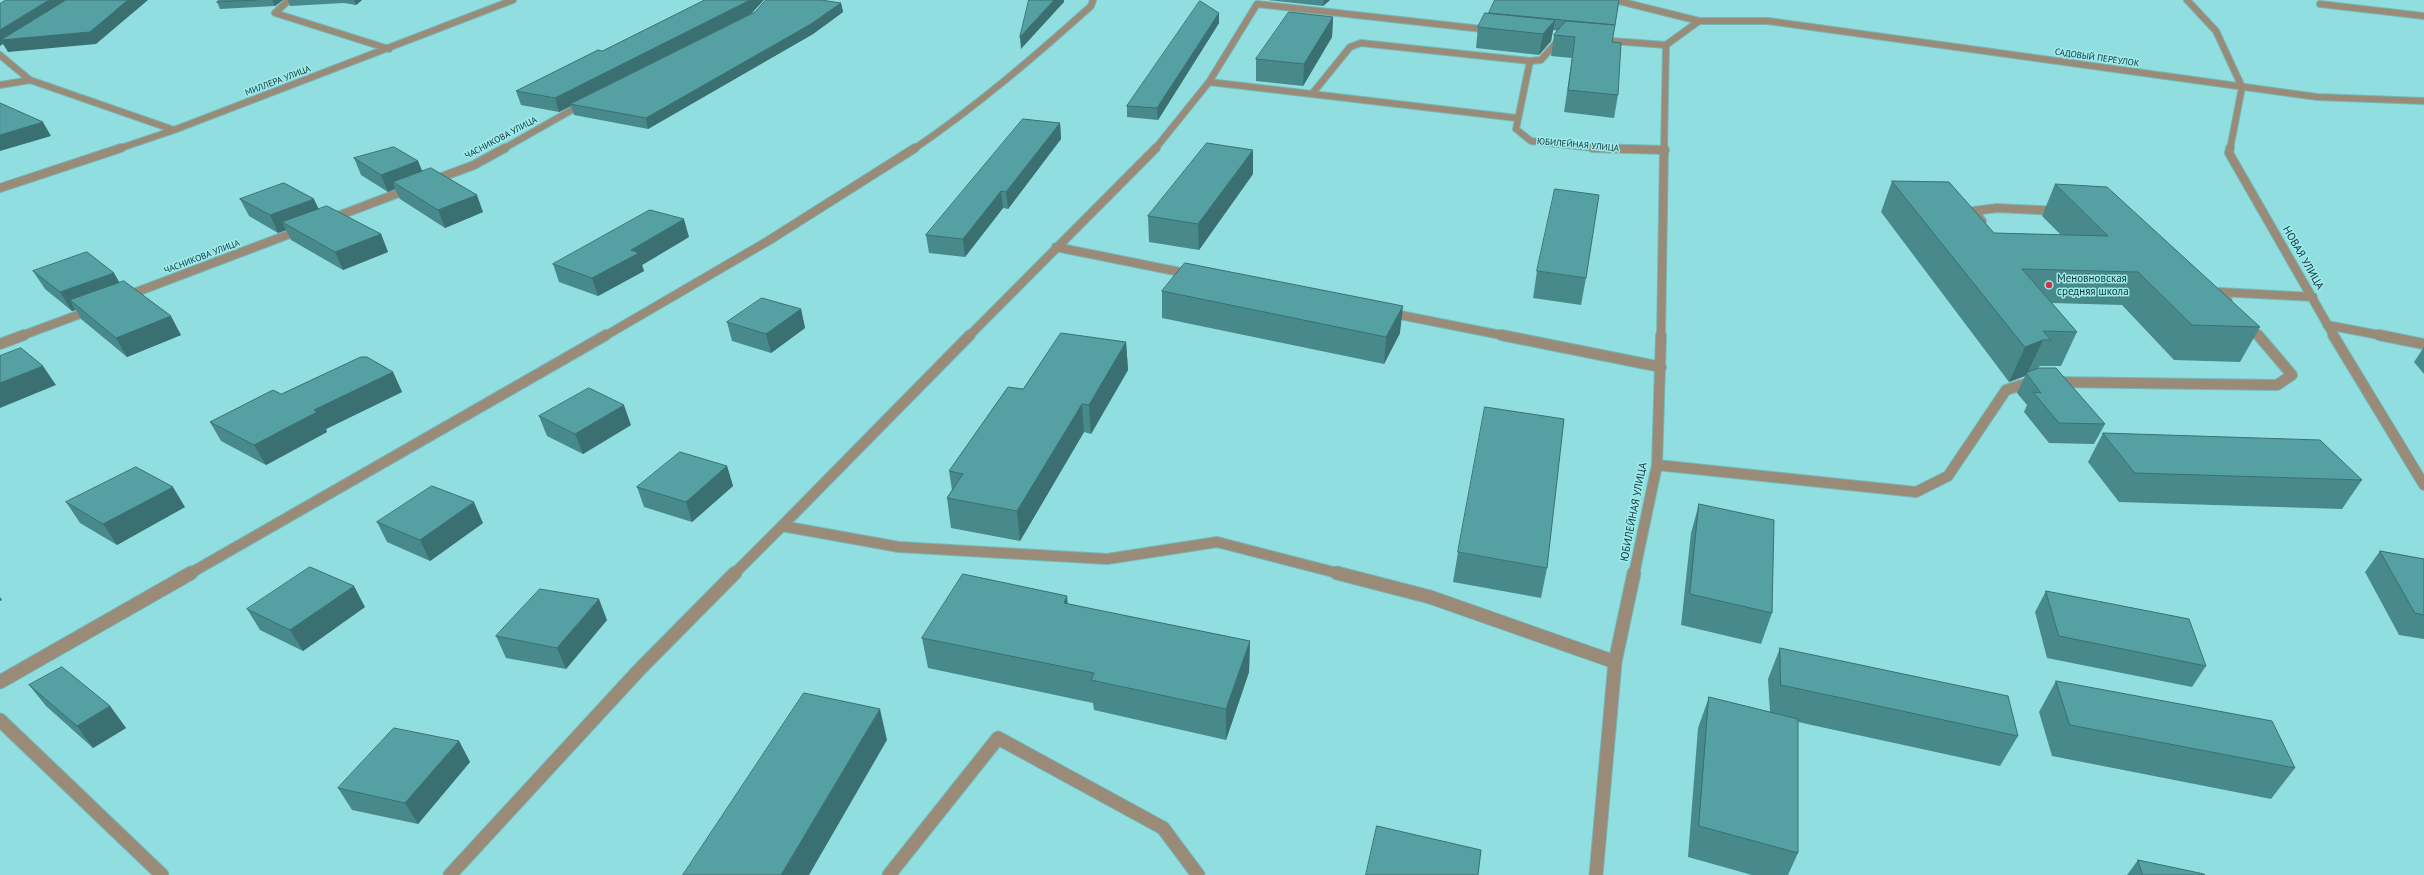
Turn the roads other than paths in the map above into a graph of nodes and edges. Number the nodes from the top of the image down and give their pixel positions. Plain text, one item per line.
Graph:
1 (289, 0) edge
2 (513, 0) edge
3 (1615, 0) edge
4 (2187, 0) edge
5 (1094, 2) edge
6 (1260, 2) edge
7 (2320, 4) dead end
8 (2424, 16) edge
9 (1699, 21) junction
10 (1498, 30) edge
11 (1553, 36) edge
12 (1561, 37) junction
13 (1568, 38) edge
14 (1591, 40) edge
15 (1666, 45) junction
16 (6, 48) edge
17 (388, 49) junction
18 (0, 52) edge
19 (0, 55) edge
20 (1530, 61) junction
21 (30, 80) junction
22 (1209, 82) junction
23 (0, 85) edge
24 (2242, 87) junction
25 (1312, 94) junction
26 (592, 99) edge
27 (2424, 102) edge
28 (1517, 118) junction
29 (174, 130) junction
30 (1665, 150) junction
31 (0, 188) edge
32 (2067, 211) edge
33 (1989, 228) edge
34 (1056, 247) junction
35 (1203, 276) edge
36 (2313, 297) junction
37 (118, 299) edge
38 (96, 308) edge
39 (1382, 312) edge
40 (2327, 325) junction
41 (0, 344) edge
42 (2424, 344) edge
43 (1661, 367) junction
44 (1657, 465) junction
45 (2423, 483) edge
46 (782, 526) junction
47 (1615, 662) junction
48 (0, 682) edge
49 (0, 720) edge
50 (162, 875) edge
51 (450, 875) edge
52 (888, 875) edge
53 (1198, 875) edge
54 (1596, 875) edge

1 - 17 street
2 - 17 street, МИЛЛЕРА УЛИЦА
3 - 9 street
4 - 24 street
5 - 48 street
6 - 10 street
6 - 22 street
7 - 8 street
9 - 15 street
9 - 24 street, САДОВЫЙ ПЕРЕУЛОК
11 - 12 street
12 - 13 street
12 - 20 street
14 - 15 street
15 - 30 street, ЮБИЛЕЙНАЯ УЛИЦА
16 - 18 street
17 - 29 street, МИЛЛЕРА УЛИЦА
19 - 21 street
20 - 25 street
20 - 28 street
21 - 23 street
21 - 29 street
22 - 25 street
22 - 34 street
24 - 27 street, САДОВЫЙ ПЕРЕУЛОК
24 - 36 street, НОВАЯ УЛИЦА
25 - 28 street
26 - 37 street, ЧАСНИКОВА УЛИЦА
28 - 30 street, ЮБИЛЕЙНАЯ УЛИЦА
29 - 31 street, МИЛЛЕРА УЛИЦА
30 - 43 street, ЮБИЛЕЙНАЯ УЛИЦА
32 - 33 street
34 - 35 street
34 - 46 street
36 - 40 street, НОВАЯ УЛИЦА
36 - 44 street
38 - 41 street
39 - 43 street
40 - 42 street
40 - 45 street, НОВАЯ УЛИЦА
43 - 44 street, ЮБИЛЕЙНАЯ УЛИЦА
44 - 47 street, ЮБИЛЕЙНАЯ УЛИЦА
46 - 47 street
46 - 51 street
47 - 54 street, ЮБИЛЕЙНАЯ УЛИЦА
49 - 50 street
52 - 53 street

